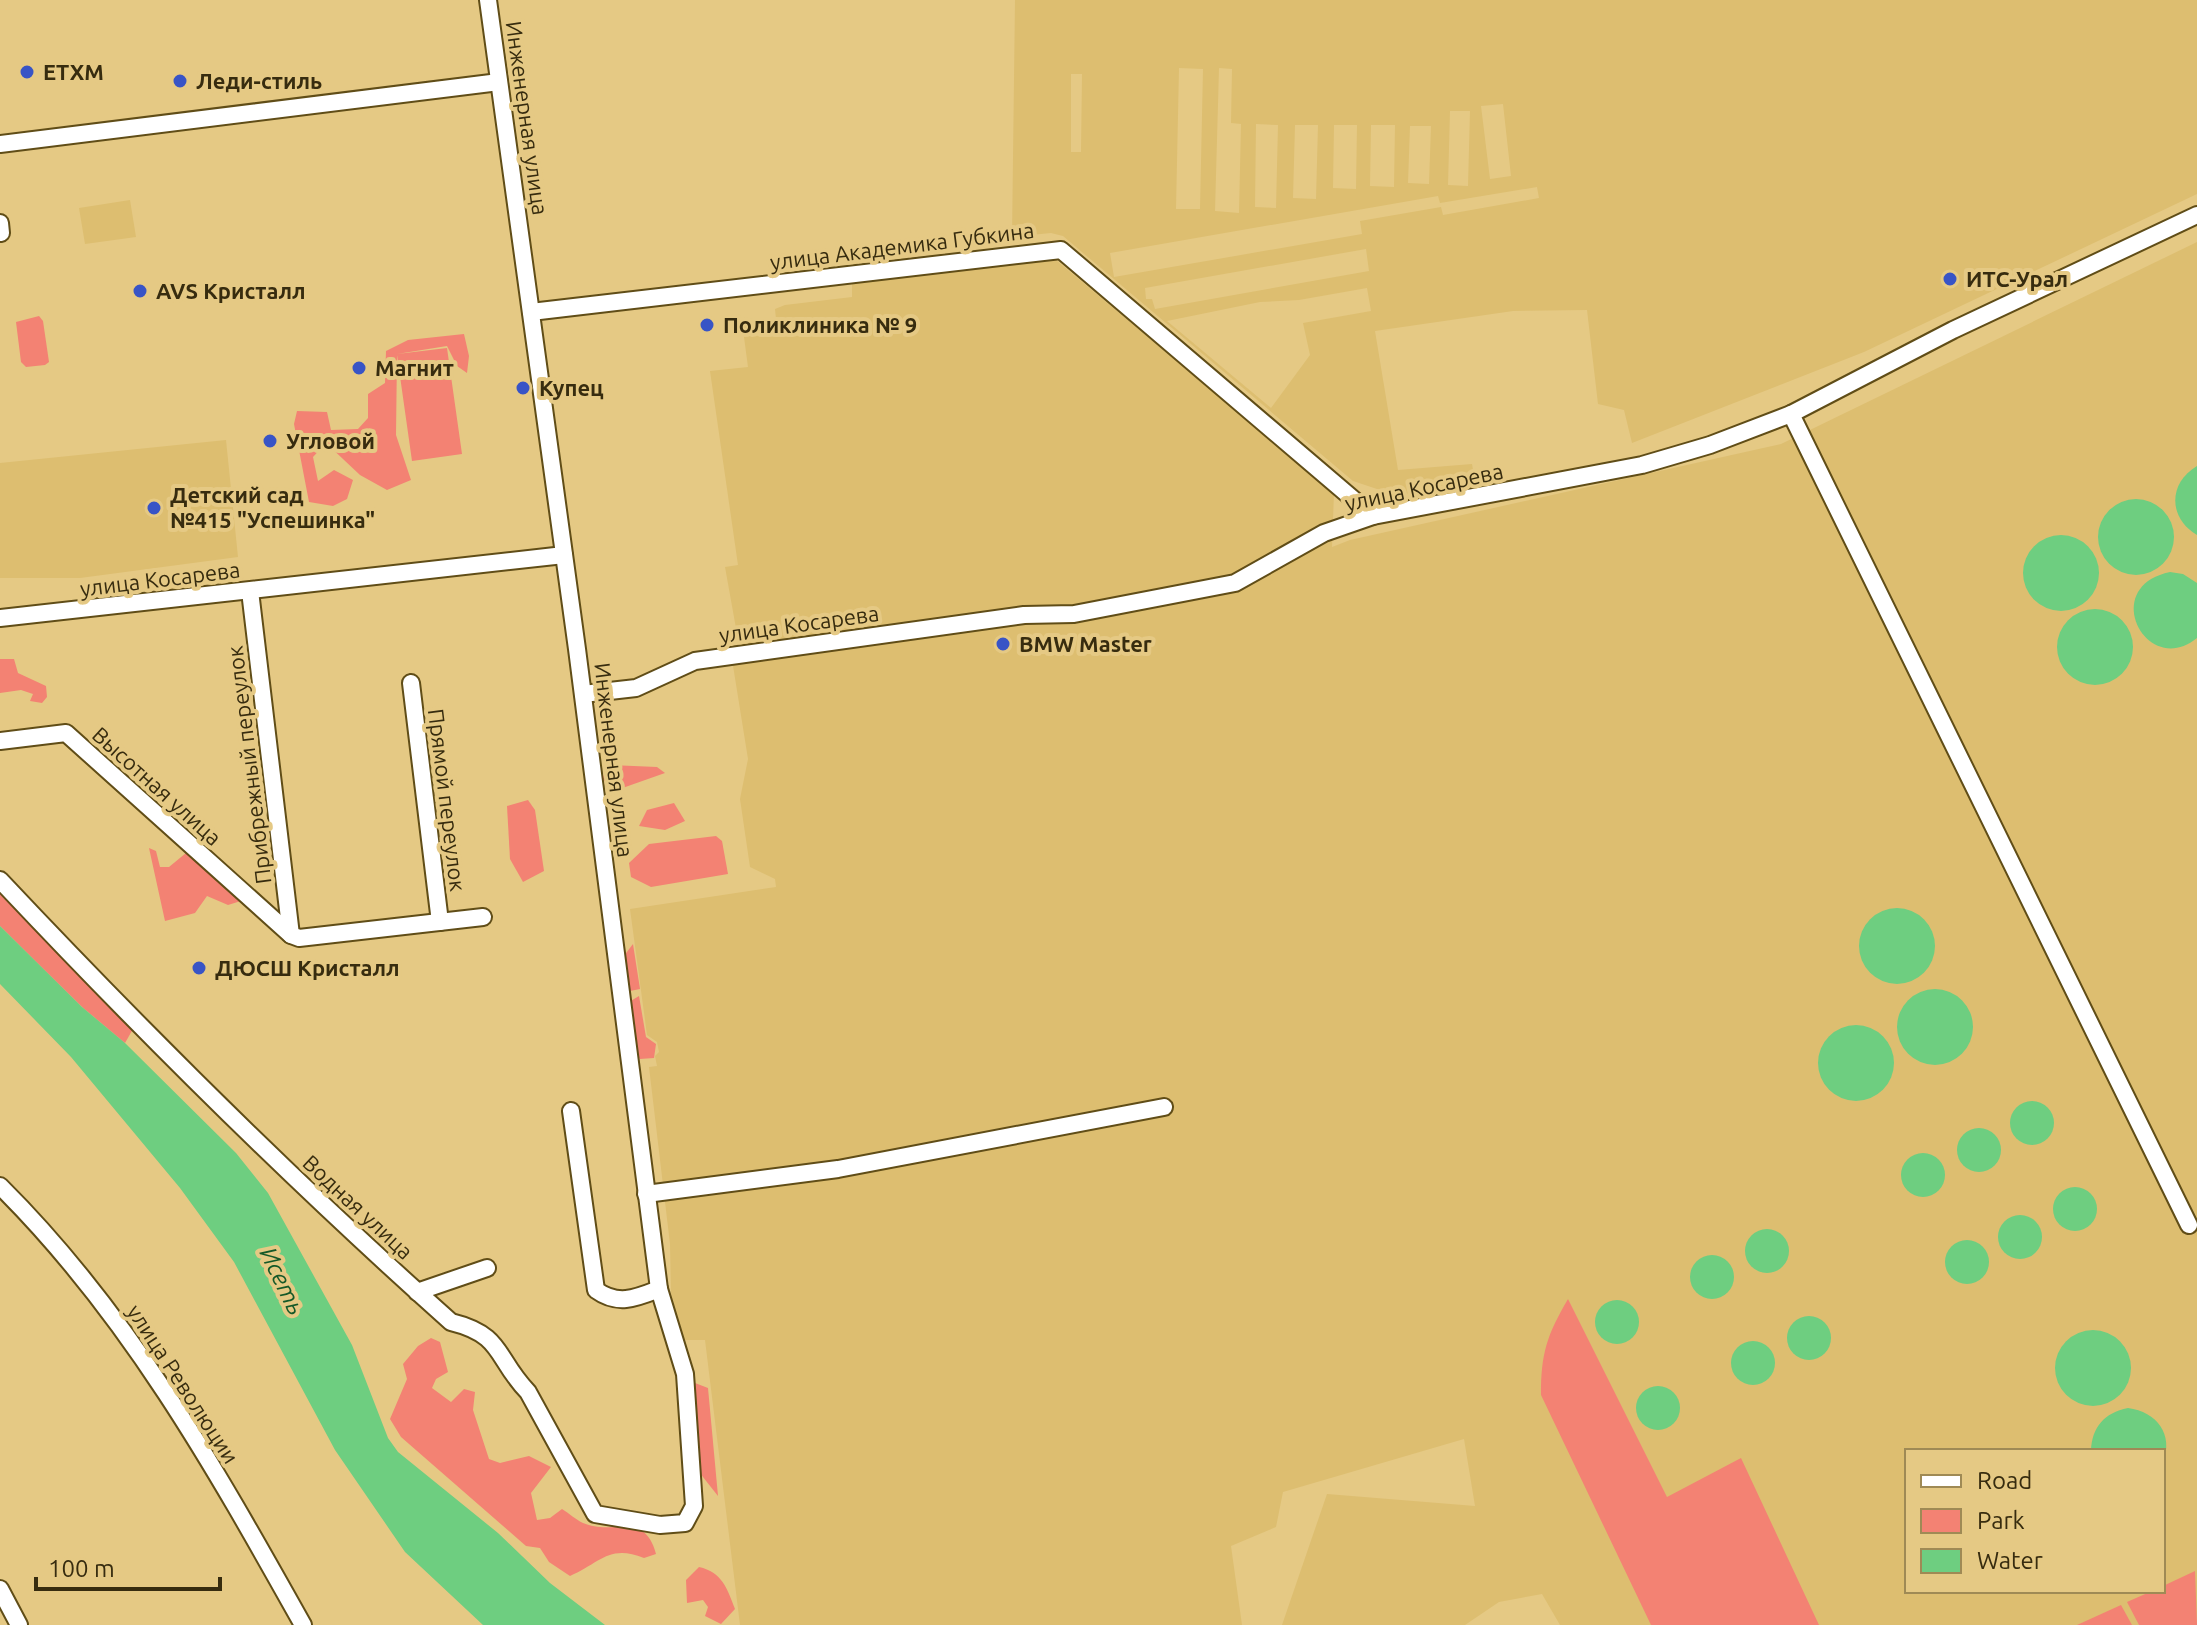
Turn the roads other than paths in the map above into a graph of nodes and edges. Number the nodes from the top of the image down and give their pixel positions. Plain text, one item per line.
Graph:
1 (488, 0) edge
2 (499, 82) junction
3 (0, 144) edge
4 (2197, 215) edge
5 (0, 223) edge
6 (1, 233) edge
7 (531, 312) junction
8 (1791, 414) junction
9 (1373, 516) junction
10 (564, 555) junction
11 (250, 591) junction
12 (0, 618) edge
13 (411, 683) dead end
14 (583, 694) junction
15 (0, 741) edge
16 (0, 880) edge
17 (483, 917) dead end
18 (440, 922) junction
19 (291, 935) junction
20 (1164, 1107) dead end
21 (571, 1111) dead end
22 (0, 1186) edge
23 (646, 1194) junction
24 (2189, 1225) dead end
25 (487, 1268) dead end
26 (659, 1289) junction
27 (417, 1292) junction
28 (685, 1523) joint
29 (0, 1589) edge
30 (19, 1625) edge
31 (303, 1625) edge

1 - 2 street, Инженерная улица
2 - 3 street
2 - 7 street, Инженерная улица
4 - 8 street, улица Косарева
5 - 6 street
7 - 9 street, улица Академика Губкина
7 - 10 street, Инженерная улица
8 - 9 street, улица Косарева
8 - 24 street
9 - 14 street, улица Косарева
10 - 11 street, улица Косарева
10 - 14 street, Инженерная улица
11 - 12 street, улица Косарева
11 - 19 street, Прибрежный переулок
13 - 18 street, Прямой переулок
14 - 23 street, Инженерная улица
15 - 19 street, Высотная улица
16 - 27 street, Водная улица
17 - 18 street
18 - 19 street
20 - 23 street
21 - 26 street
22 - 31 street, улица Революции
23 - 26 street, Инженерная улица
25 - 27 street
26 - 28 street, Инженерная улица
27 - 28 street, Водная улица
29 - 30 street

